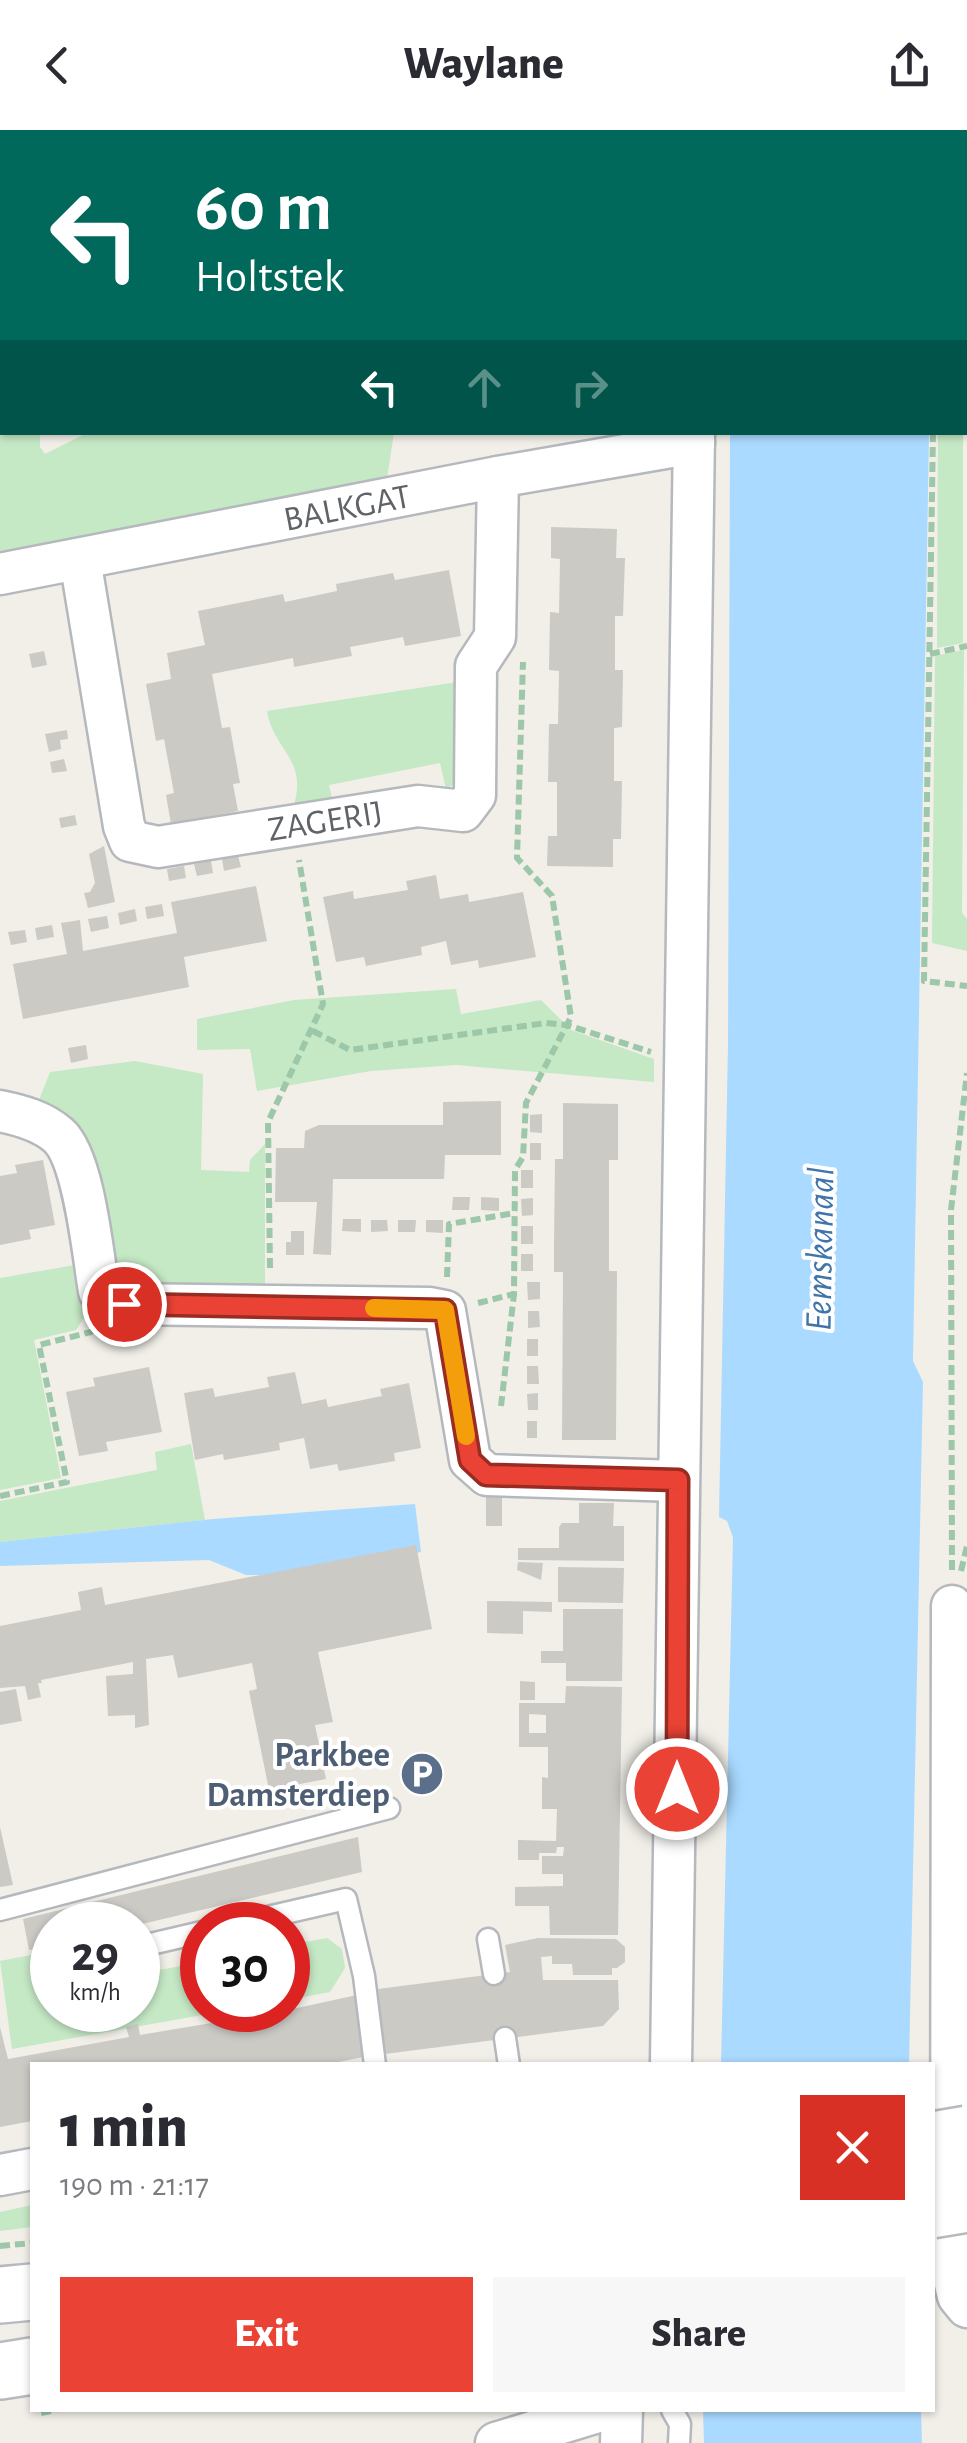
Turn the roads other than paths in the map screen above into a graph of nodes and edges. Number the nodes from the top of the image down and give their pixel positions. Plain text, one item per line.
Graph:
1 (694, 438) edge
2 (498, 477) junction
3 (80, 560) junction
4 (0, 574) edge
5 (0, 1110) edge
6 (678, 1480) junction
7 (952, 1606) road end
8 (389, 1808) dead end
9 (310, 1907) edge
10 (0, 1910) edge
11 (488, 1939) dead end
12 (494, 1974) dead end
13 (960, 1979) edge
14 (505, 2038) dead end
15 (375, 2062) edge
16 (509, 2062) edge
17 (661, 2062) edge
18 (967, 2134) edge
19 (935, 2139) edge
20 (30, 2169) edge
21 (967, 2169) edge
22 (935, 2174) edge
23 (0, 2175) edge
24 (967, 2204) edge
25 (935, 2209) edge
26 (30, 2292) edge
27 (0, 2295) edge
28 (967, 2307) edge
29 (30, 2366) edge
30 (0, 2371) edge
31 (597, 2412) edge
32 (622, 2412) edge
33 (673, 2412) edge
34 (496, 2443) edge
35 (620, 2443) edge
36 (679, 2443) edge

1 - 2 street, BALKGAT
1 - 6 street
2 - 3 street, BALKGAT
2 - 3 street, ZAGERIJ
3 - 4 street, BALKGAT
5 - 6 street
6 - 17 street
7 - 13 street
8 - 10 lane
9 - 15 lane
11 - 12 lane
13 - 28 street
14 - 16 lane
18 - 19 main road, bridge
20 - 23 street
21 - 22 lane, bridge
24 - 25 main road, bridge
26 - 27 main road
29 - 30 main road
31 - 34 street
32 - 35 street
33 - 36 lane

